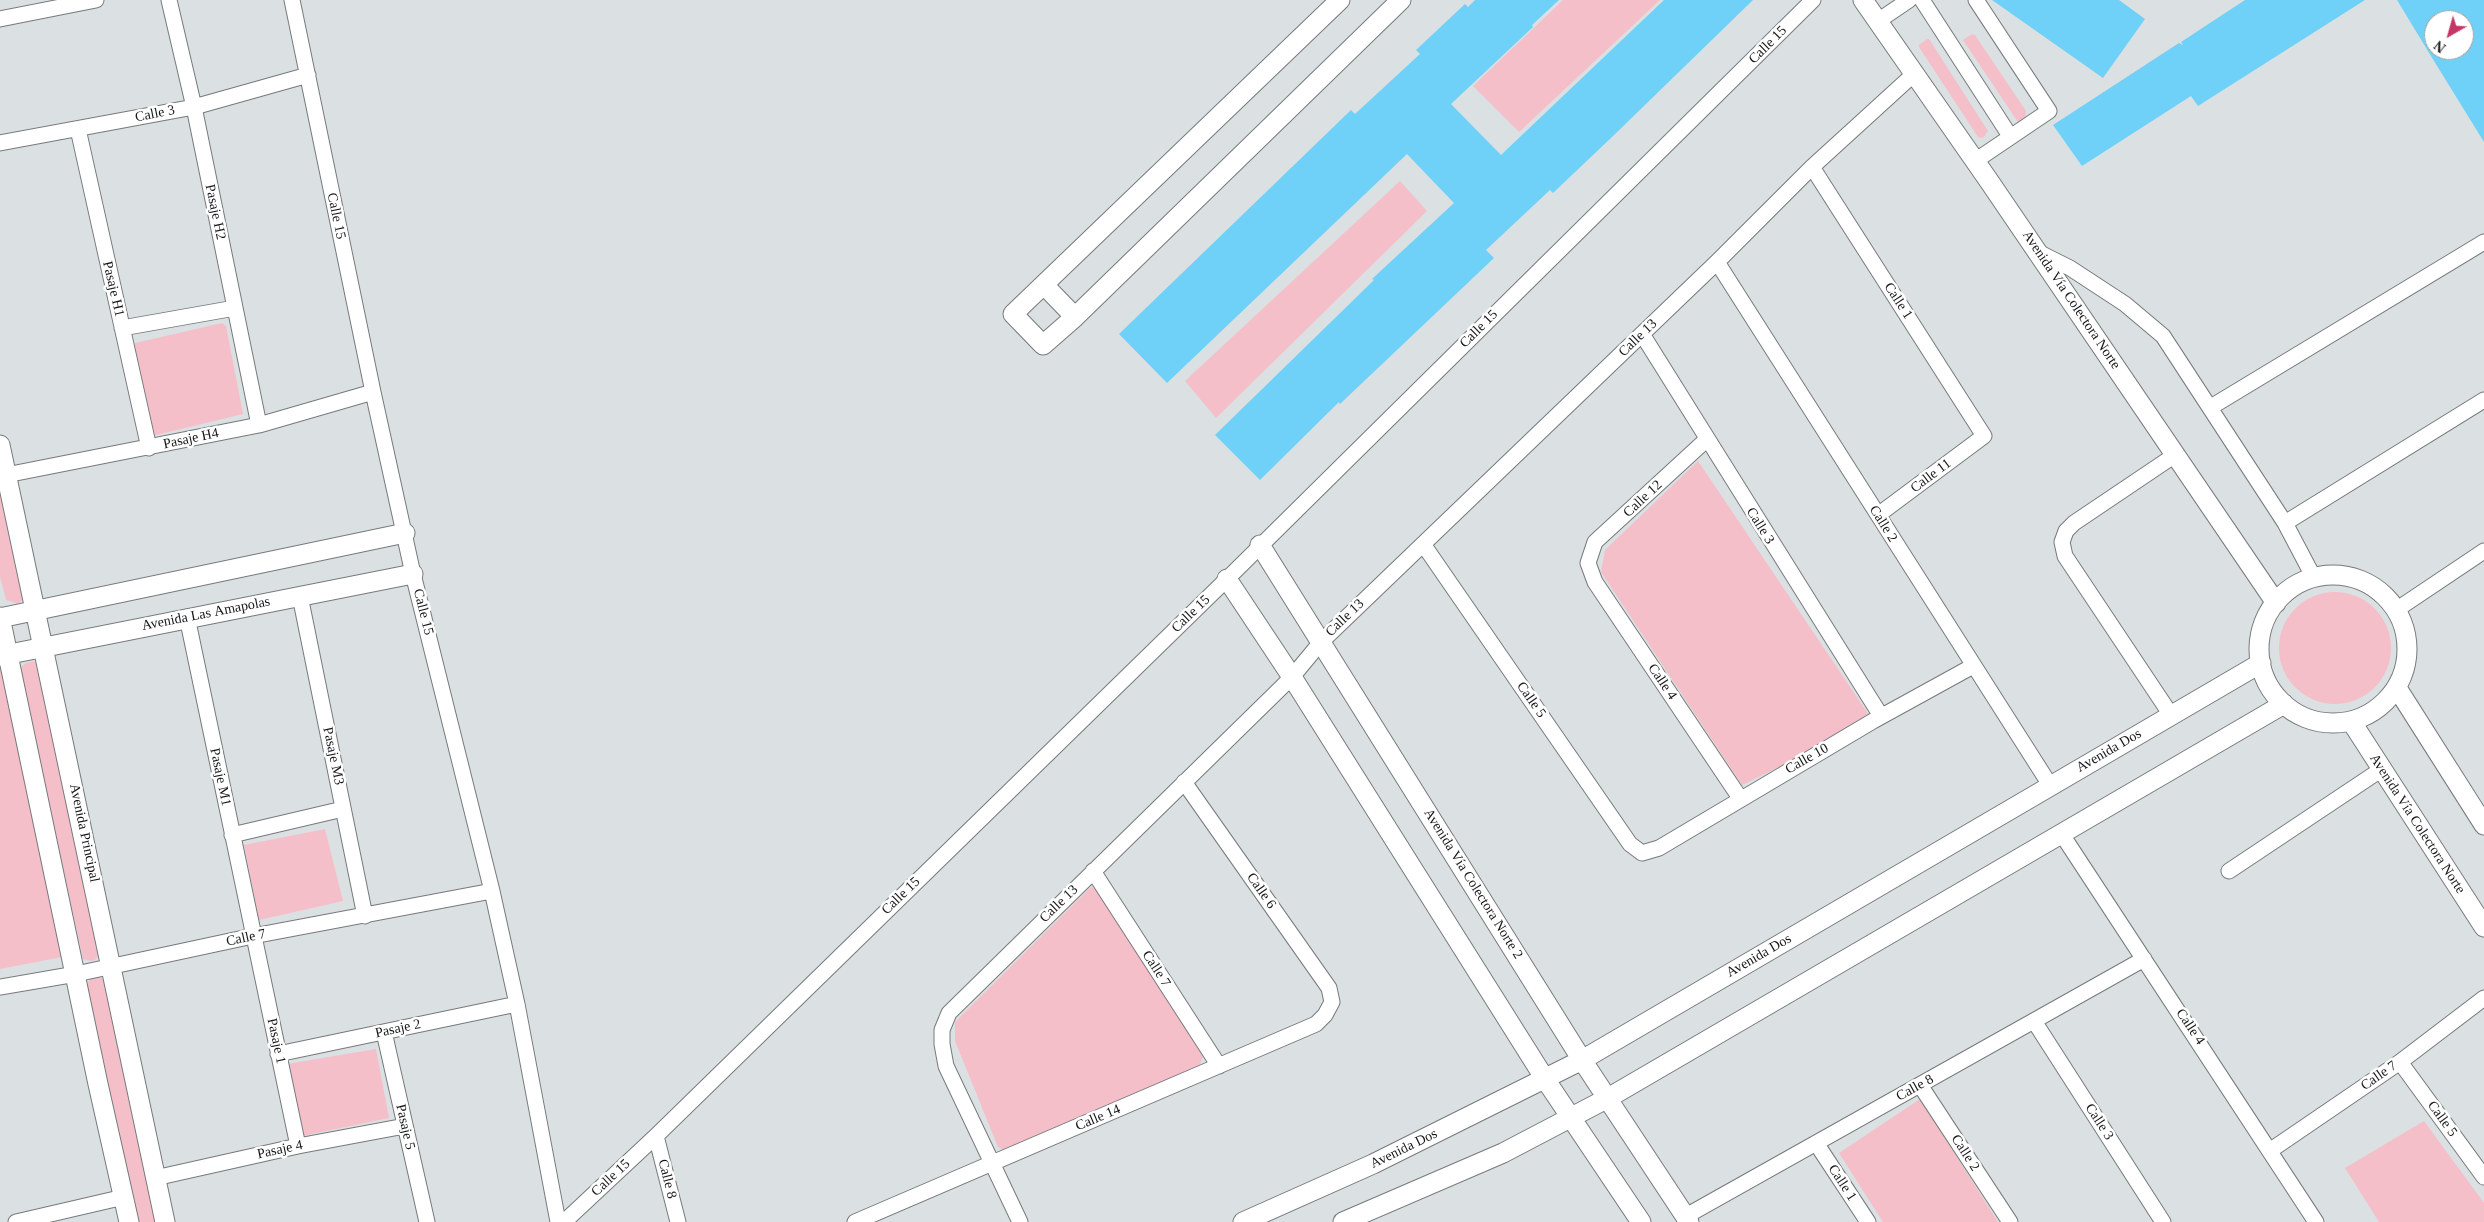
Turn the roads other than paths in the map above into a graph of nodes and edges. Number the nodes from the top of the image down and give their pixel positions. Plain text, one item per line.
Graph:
1 (96, 0) edge
2 (169, 0) edge
3 (292, 0) edge
4 (1340, 0) edge
5 (1401, 0) edge
6 (1813, 0) edge
7 (1863, 0) edge
8 (1909, 0) edge
9 (1922, 0) edge
10 (1976, 0) edge
11 (56, 4) edge
12 (0, 19) edge
13 (1878, 21) junction
14 (1914, 74) junction
15 (308, 75) junction
16 (194, 107) junction
17 (78, 129) junction
18 (2010, 136) junction
19 (0, 142) edge
20 (1975, 161) junction
21 (1812, 167) junction
22 (2484, 242) edge
23 (2038, 252) junction
24 (1717, 262) junction
25 (1044, 285) junction
26 (235, 308) junction
27 (1075, 317) junction
28 (122, 328) junction
29 (1642, 334) junction
30 (372, 392) junction
31 (2484, 400) edge
32 (2211, 407) junction
33 (259, 425) junction
34 (1984, 436) joint
35 (1706, 440) junction
36 (0, 445) edge
37 (149, 448) junction
38 (2175, 455) junction
39 (6, 475) junction
40 (1878, 515) junction
41 (2286, 523) junction
42 (405, 533) junction
43 (1260, 544) junction
44 (1423, 544) junction
45 (2484, 550) edge
46 (1588, 564) joint
47 (413, 574) junction
48 (2314, 578) junction
49 (1227, 579) junction
50 (300, 596) junction
51 (2276, 603) junction
52 (2396, 610) junction
53 (37, 611) junction
54 (188, 617) junction
55 (0, 618) edge
56 (1321, 642) junction
57 (44, 646) junction
58 (4, 655) edge
59 (2261, 662) junction
60 (1973, 666) junction
61 (1292, 677) junction
62 (2397, 688) junction
63 (2284, 704) junction
64 (2171, 715) junction
65 (1881, 716) junction
66 (2351, 721) junction
67 (2382, 769) junction
68 (1184, 782) junction
69 (2050, 785) junction
70 (1740, 798) junction
71 (344, 809) junction
72 (2484, 825) edge
73 (2061, 833) junction
74 (232, 835) junction
75 (1642, 853) joint
76 (1093, 871) junction
77 (2229, 871) dead end
78 (492, 891) junction
79 (365, 916) junction
80 (2484, 927) edge
81 (253, 936) junction
82 (2144, 959) junction
83 (112, 967) junction
84 (76, 974) junction
85 (0, 987) edge
86 (2484, 998) edge
87 (1332, 1002) joint
88 (517, 1004) junction
89 (2034, 1021) junction
90 (384, 1032) junction
91 (278, 1054) junction
92 (1582, 1060) junction
93 (2400, 1062) junction
94 (1219, 1066) junction
95 (1545, 1079) junction
96 (1920, 1085) junction
97 (1608, 1098) junction
98 (1571, 1117) junction
99 (405, 1126) junction
100 (656, 1136) junction
101 (1816, 1143) junction
102 (298, 1146) junction
103 (2271, 1150) junction
104 (993, 1163) junction
105 (2484, 1177) edge
106 (155, 1178) junction
107 (124, 1197) junction
108 (1688, 1219) edge
109 (16, 1222) edge
110 (130, 1222) edge
111 (165, 1222) edge
112 (427, 1222) edge
113 (558, 1222) edge
114 (564, 1222) edge
115 (678, 1222) edge
116 (855, 1222) edge
117 (1020, 1222) edge
118 (1243, 1222) edge
119 (1343, 1222) edge
120 (1641, 1222) edge
121 (1868, 1222) edge
122 (2010, 1222) edge
123 (2163, 1222) edge
124 (2316, 1222) edge

1 - 11 street
2 - 16 street, Pasaje H2
3 - 15 street, Calle 15
4 - 25 street
5 - 27 street
6 - 43 street, Calle 15
7 - 13 street, Avenida Vía Colectora Norte
8 - 13 street
9 - 18 street
10 - 18 street
11 - 12 street
13 - 14 street, Avenida Vía Colectora Norte
14 - 20 street, Avenida Vía Colectora Norte
14 - 21 street, Calle 13
15 - 16 street, Calle 3
15 - 30 street, Calle 15
16 - 17 street, Calle 3
16 - 26 street, Pasaje H2
17 - 19 street, Calle 3
17 - 28 street, Pasaje H1
18 - 20 street
20 - 23 street, Avenida Vía Colectora Norte
21 - 24 street, Calle 13
21 - 34 street, Calle 1
22 - 32 street
23 - 32 street
23 - 38 street, Avenida Vía Colectora Norte
24 - 29 street, Calle 13
24 - 40 street, Calle 2
25 - 27 street
25 - 27 street
26 - 28 street
26 - 33 street, Pasaje H2
28 - 37 street, Pasaje H1
29 - 35 street, Calle 3
29 - 44 street, Calle 13
30 - 33 street, Pasaje H4
30 - 42 street, Calle 15
31 - 41 street
32 - 41 street
33 - 37 street, Pasaje H4
34 - 40 street, Calle 11
35 - 46 street, Calle 12
35 - 65 street, Calle 3
36 - 39 street, Avenida Principal
37 - 39 street, Pasaje H4
38 - 51 street, Avenida Vía Colectora Norte
38 - 64 street
39 - 53 street, Avenida Principal
40 - 60 street, Calle 2
41 - 48 street
42 - 47 street, Calle 15
42 - 53 street
43 - 49 street, Calle 15
43 - 56 street, Avenida Vía Colectora Norte 2
44 - 56 street, Calle 13
44 - 75 street, Calle 5
45 - 52 street
46 - 70 street, Calle 4
47 - 50 street, Avenida Las Amapolas
47 - 78 street, Calle 15
48 - 51 street
48 - 52 street
49 - 61 street
49 - 100 street, Calle 15
50 - 54 street, Avenida Las Amapolas
50 - 71 street, Pasaje M3
51 - 59 street
52 - 62 street
53 - 55 street
53 - 57 street, Avenida Principal
54 - 57 street, Avenida Las Amapolas
54 - 74 street, Pasaje M1
55 - 58 street
56 - 61 street, Calle 13
56 - 92 street, Avenida Vía Colectora Norte 2
57 - 58 street, Avenida Las Amapolas
57 - 83 street, Avenida Principal
58 - 84 street
59 - 63 street
59 - 64 street, Avenida Dos
60 - 65 street, Calle 10
60 - 69 street, Calle 2
61 - 68 street, Calle 13
61 - 95 street
62 - 66 street
62 - 72 street
63 - 66 street
63 - 73 street
64 - 69 street, Avenida Dos
65 - 70 street, Calle 10
66 - 67 street, Avenida Vía Colectora Norte
67 - 77 street
67 - 80 street, Avenida Vía Colectora Norte
68 - 76 street, Calle 13
68 - 87 street, Calle 6
69 - 92 street, Avenida Dos
70 - 75 street, Calle 10
71 - 74 street
71 - 79 street, Pasaje M3
73 - 82 street, Calle 4
73 - 97 street
74 - 81 street, Pasaje M1
76 - 94 street, Calle 7
76 - 104 street, Calle 13
78 - 79 street, Calle 7
78 - 88 street, Calle 15
79 - 81 street, Calle 7
81 - 83 street, Calle 7
81 - 91 street, Pasaje 1
82 - 89 street, Calle 8
82 - 103 street, Calle 4
83 - 84 street, Calle 7
83 - 106 street, Avenida Principal
84 - 85 street, Calle 7
84 - 107 street
86 - 93 street, Calle 7
87 - 94 street, Calle 14
88 - 90 street, Pasaje 2
88 - 113 street, Calle 15
89 - 96 street, Calle 8
89 - 123 street, Calle 3
90 - 91 street, Pasaje 2
90 - 99 street, Pasaje 5
91 - 102 street, Pasaje 1
92 - 95 street, Avenida Dos
92 - 97 street, Avenida Vía Colectora Norte 2
93 - 103 street, Calle 7
93 - 105 street, Calle 5
94 - 104 street, Calle 14
95 - 98 street
95 - 118 street, Avenida Dos
96 - 101 street, Calle 8
96 - 122 street, Calle 2
97 - 98 street
97 - 108 street, Avenida Vía Colectora Norte 2
98 - 119 street
98 - 120 street
99 - 102 street, Pasaje 4
99 - 112 street, Pasaje 5
100 - 114 street, Calle 15
100 - 115 street, Calle 8
101 - 108 street, Calle 8
101 - 121 street, Calle 1
102 - 106 street, Pasaje 4
103 - 124 street, Calle 4
104 - 116 street, Calle 14
104 - 117 street, Calle 13
106 - 111 street, Avenida Principal
107 - 109 street
107 - 110 street

